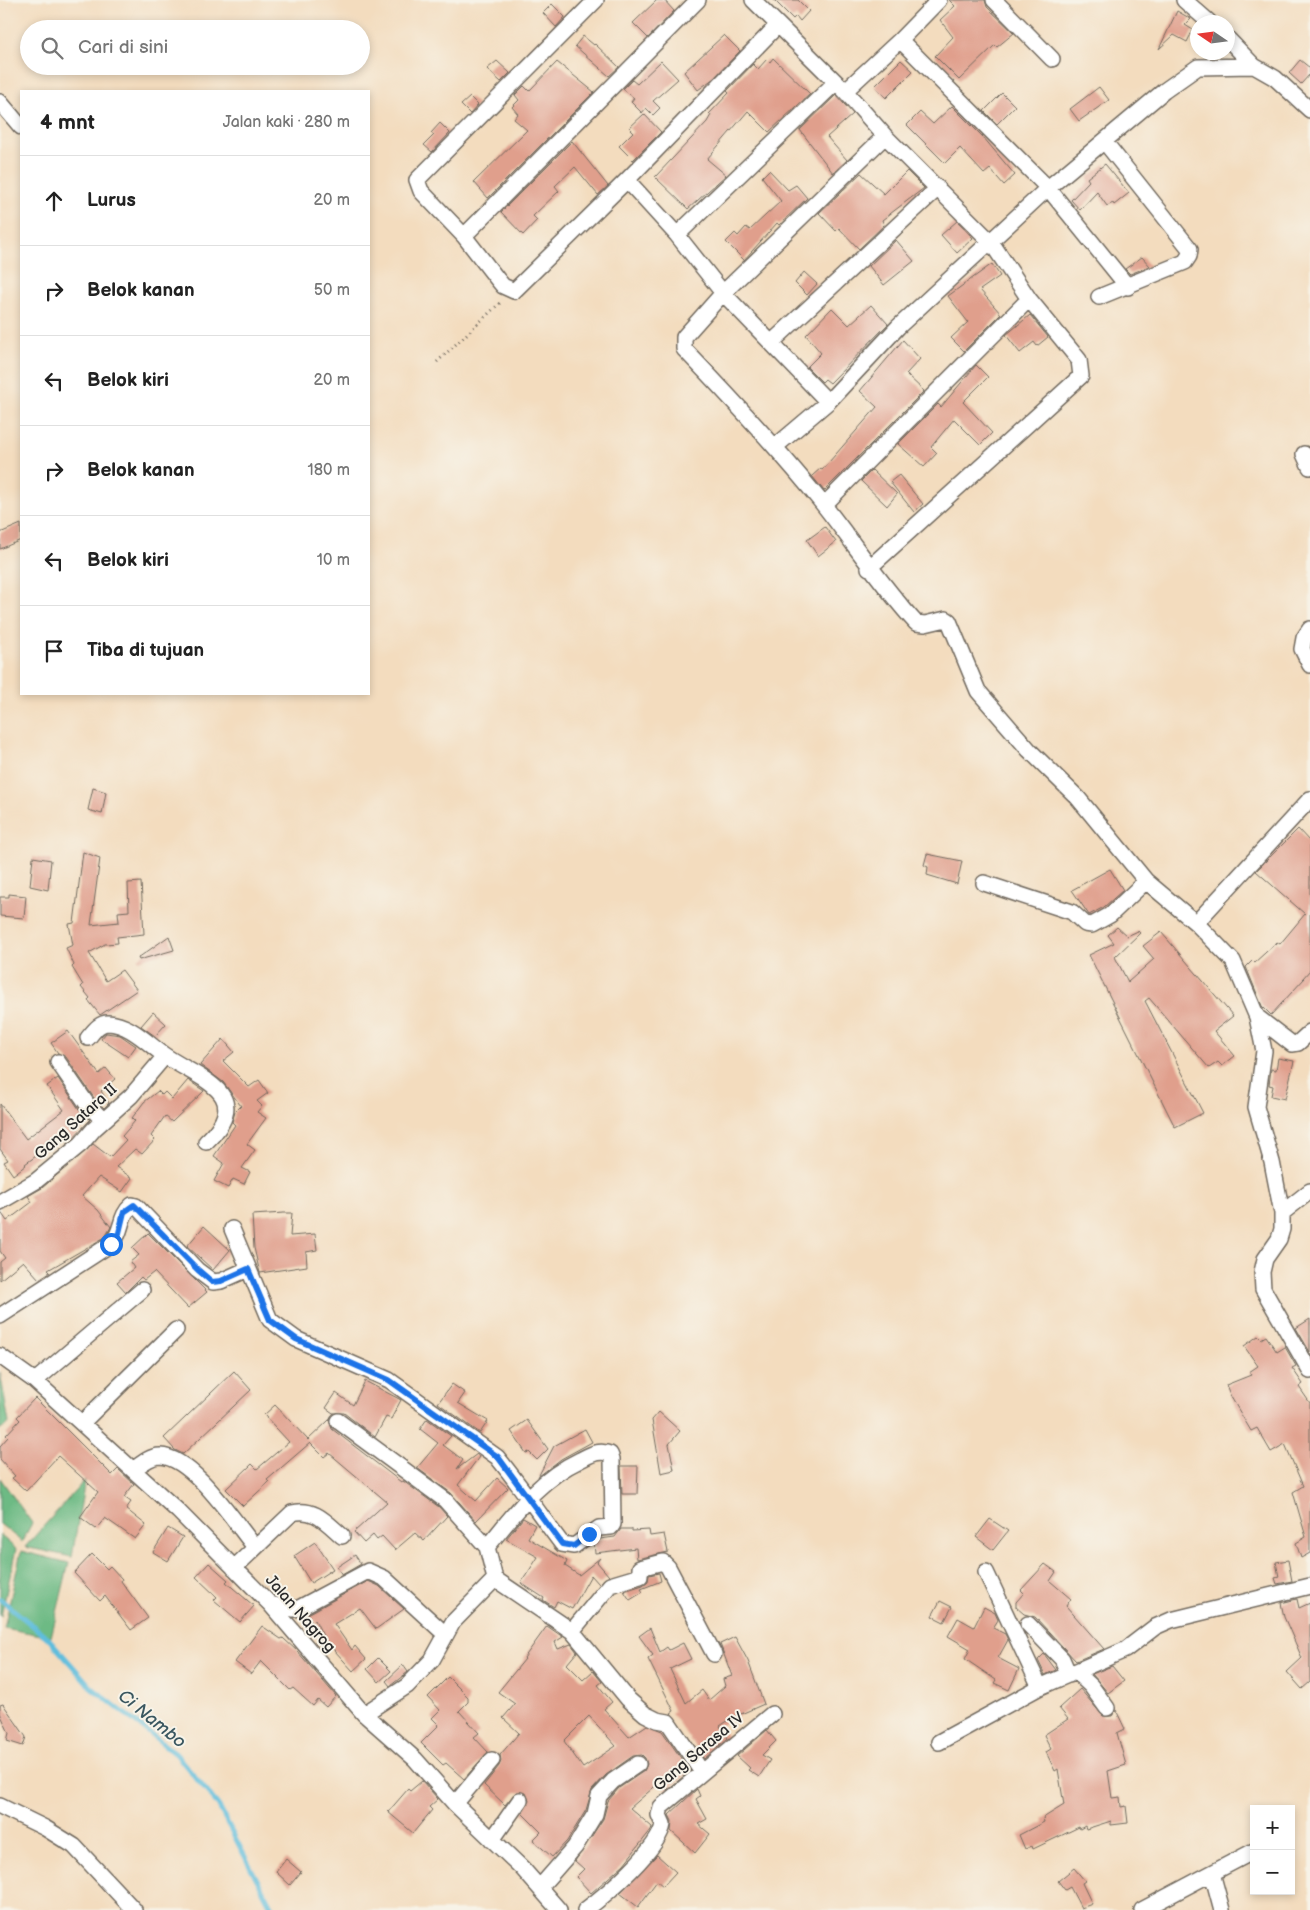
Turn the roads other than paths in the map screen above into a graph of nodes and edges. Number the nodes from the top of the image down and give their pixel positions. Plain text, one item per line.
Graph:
1 (596, 0) edge
2 (698, 0) edge
3 (753, 0) edge
4 (939, 0) edge
5 (994, 0) edge
6 (1184, 0) edge
7 (1201, 15) edge
8 (778, 25) junction
9 (900, 40) junction
10 (1235, 46) edge
11 (1052, 59) dead end
12 (1254, 66) junction
13 (840, 87) junction
14 (0, 102) edge
15 (1310, 110) edge
16 (20, 126) edge
17 (885, 136) junction
18 (1104, 141) junction
19 (627, 180) junction
20 (938, 188) junction
21 (1048, 188) junction
22 (677, 235) junction
23 (464, 236) junction
24 (991, 242) junction
25 (1128, 287) junction
26 (723, 293) junction
27 (1099, 296) dead end
28 (1029, 299) junction
29 (771, 343) junction
30 (828, 402) junction
31 (776, 446) junction
32 (824, 505) junction
33 (870, 568) junction
34 (1310, 629) edge
35 (1310, 665) edge
36 (1310, 799) edge
37 (1146, 881) junction
38 (984, 883) dead end
39 (1196, 923) junction
40 (1257, 1017) junction
41 (1310, 1032) edge
42 (88, 1038) dead end
43 (165, 1056) junction
44 (58, 1062) dead end
45 (103, 1120) junction
46 (206, 1142) dead end
47 (1310, 1191) edge
48 (0, 1202) edge
49 (1282, 1213) junction
50 (232, 1230) dead end
51 (248, 1269) junction
52 (142, 1290) dead end
53 (0, 1316) edge
54 (176, 1330) dead end
55 (0, 1356) edge
56 (1310, 1371) edge
57 (35, 1381) junction
58 (338, 1421) dead end
59 (82, 1423) junction
60 (133, 1470) junction
61 (527, 1497) junction
62 (342, 1536) dead end
63 (255, 1547) junction
64 (487, 1547) junction
65 (234, 1568) junction
66 (986, 1572) dead end
67 (496, 1579) junction
68 (1310, 1586) edge
69 (270, 1604) junction
70 (1028, 1624) dead end
71 (572, 1631) junction
72 (446, 1635) junction
73 (714, 1654) dead end
74 (1072, 1673) junction
75 (1040, 1687) junction
76 (1107, 1708) dead end
77 (364, 1714) junction
78 (772, 1714) dead end
79 (939, 1742) dead end
80 (492, 1760) dead end
81 (638, 1764) dead end
82 (702, 1772) junction
83 (520, 1800) dead end
84 (454, 1804) junction
85 (0, 1806) edge
86 (492, 1840) junction
87 (1250, 1853) edge
88 (1212, 1873) junction
89 (540, 1888) junction
90 (551, 1907) edge
91 (134, 1910) edge
92 (585, 1910) edge
93 (1142, 1910) edge
94 (1222, 1910) edge

1 - 23 street
2 - 23 street
3 - 8 street
4 - 9 street
5 - 11 street
6 - 7 street
8 - 13 street
8 - 19 street
9 - 13 street
9 - 21 street
10 - 12 street
12 - 15 street
12 - 18 street
13 - 17 street
13 - 22 street
14 - 16 street
17 - 20 street
17 - 26 street
18 - 21 street
18 - 25 street
19 - 22 street
19 - 23 street
20 - 24 street
20 - 29 street
21 - 24 street
21 - 25 street
22 - 26 street
24 - 28 street
24 - 30 street
25 - 27 street
26 - 29 street
26 - 31 street
28 - 32 street
28 - 33 street
29 - 30 street
30 - 31 street
31 - 32 street
32 - 33 street
33 - 37 street
34 - 35 street
36 - 39 street
37 - 38 street
37 - 39 street
39 - 40 street
40 - 41 street
40 - 49 street
42 - 43 street
43 - 45 street, Gang Satara II
43 - 46 street
44 - 45 street
45 - 48 street, Gang Satara II
47 - 49 street
49 - 56 street
50 - 51 street
51 - 53 street
51 - 61 street
52 - 57 street
54 - 59 street
55 - 57 street, Jalan Nagrog
57 - 59 street, Jalan Nagrog
58 - 64 street
59 - 60 street, Jalan Nagrog
60 - 63 street
60 - 65 street, Jalan Nagrog
61 - 61 street
61 - 64 street
62 - 63 street
63 - 65 street
64 - 67 street
65 - 69 street, Jalan Nagrog
66 - 75 street
67 - 71 street
67 - 72 street
68 - 74 street
69 - 72 street
69 - 77 street, Jalan Nagrog
70 - 74 street
71 - 73 street
71 - 82 street
72 - 77 street
74 - 75 street
74 - 76 street
75 - 79 street
77 - 84 street, Jalan Nagrog
78 - 82 street, Gang Sarasa IV
80 - 84 street
81 - 89 street
82 - 92 street, Gang Sarasa IV
83 - 86 street
84 - 86 street, Jalan Nagrog
85 - 91 street
86 - 89 street, Jalan Nagrog
87 - 88 street
88 - 93 street
88 - 94 street
89 - 90 street, Jalan Nagrog

